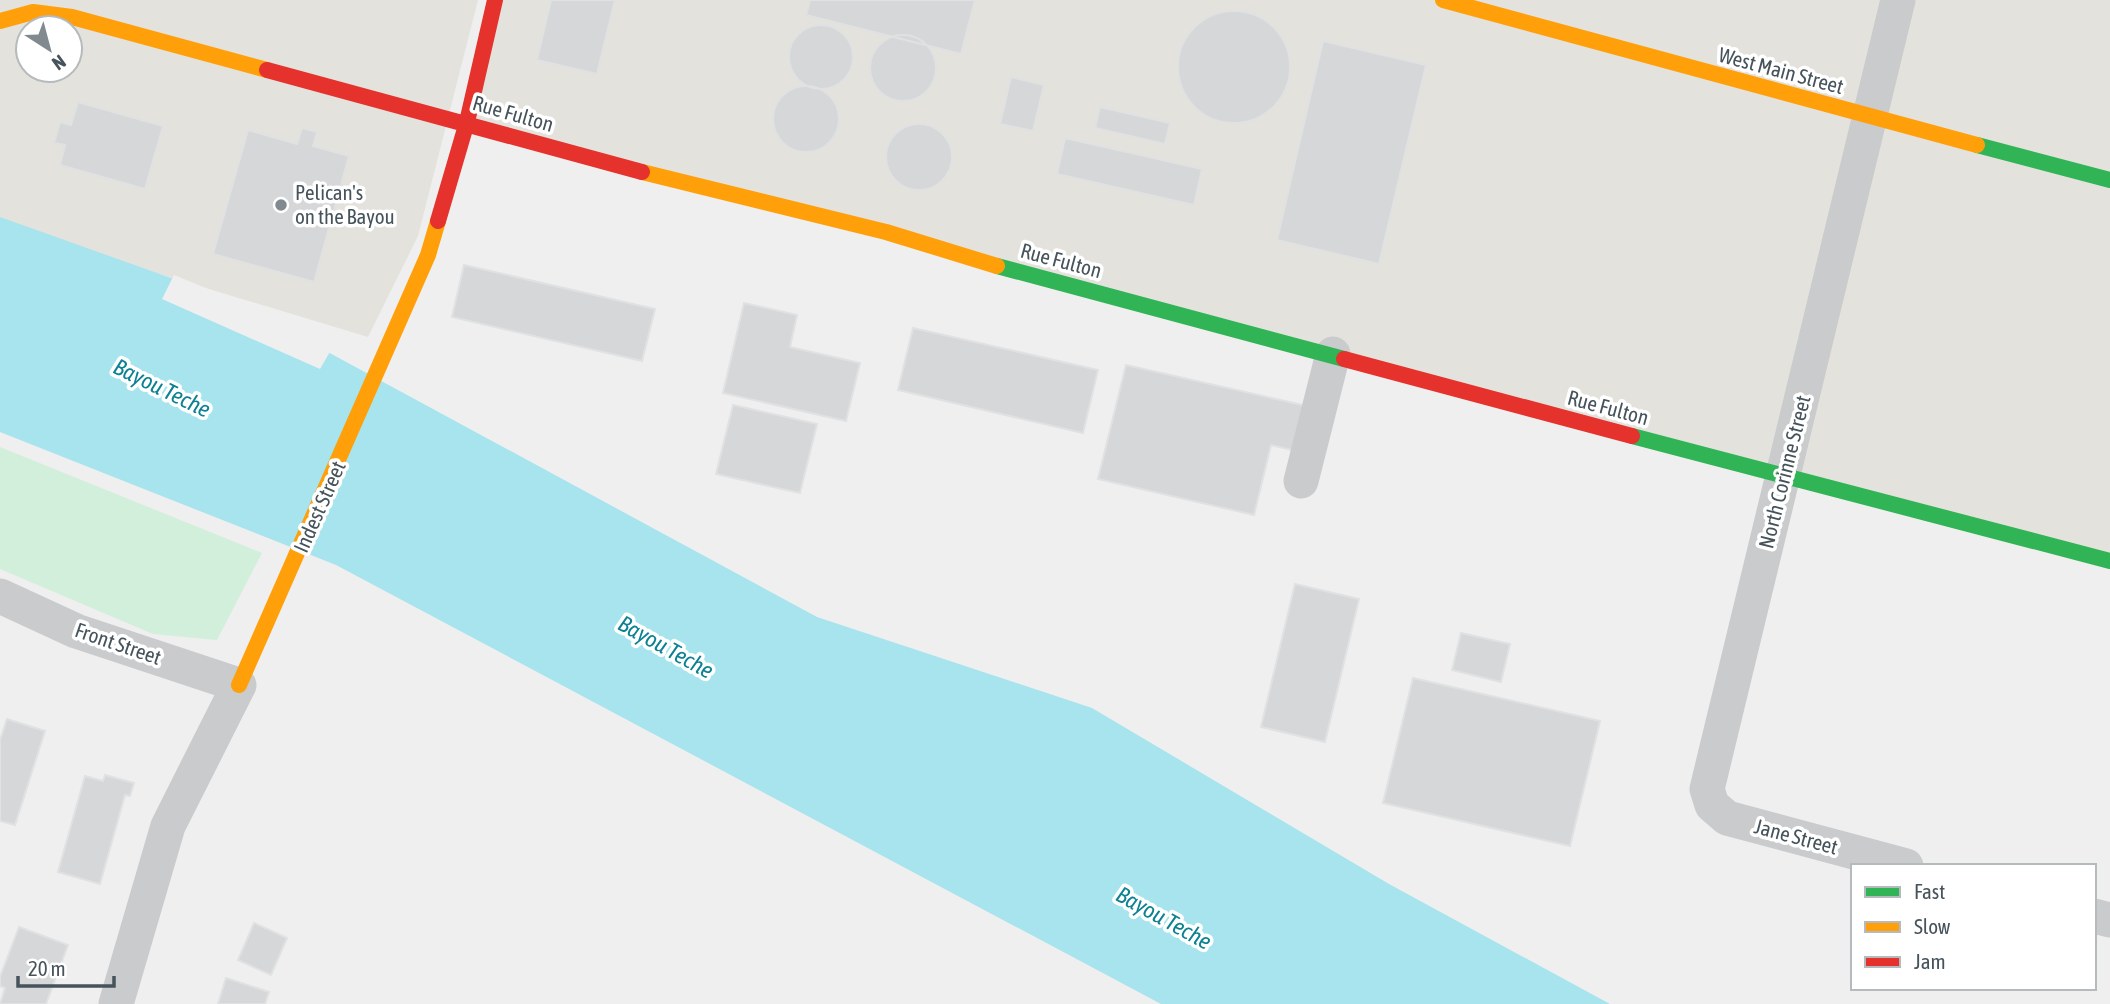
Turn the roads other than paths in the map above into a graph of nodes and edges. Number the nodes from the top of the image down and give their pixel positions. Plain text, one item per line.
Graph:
1 (495, 0) edge
2 (1443, 0) edge
3 (1898, 0) edge
4 (0, 21) edge
5 (1871, 118) junction
6 (467, 122) junction
7 (2110, 180) edge
8 (1333, 354) junction
9 (1784, 477) junction
10 (1301, 481) dead end
11 (2110, 562) edge
12 (0, 596) edge
13 (239, 685) junction
14 (1727, 818) joint
15 (1899, 864) edge
16 (116, 1004) edge

1 - 6 street, Indest Street
2 - 5 street, West Main Street
3 - 5 street, North Corinne Street
4 - 6 street, Rue Fulton
5 - 7 street, West Main Street
5 - 9 street, North Corinne Street
6 - 8 street, Rue Fulton
6 - 13 street, Indest Street
8 - 9 street, Rue Fulton
8 - 10 street
9 - 11 street, Rue Fulton
9 - 14 street, North Corinne Street
12 - 13 street, Front Street
13 - 16 street, Indest Street
14 - 15 street, Jane Street

